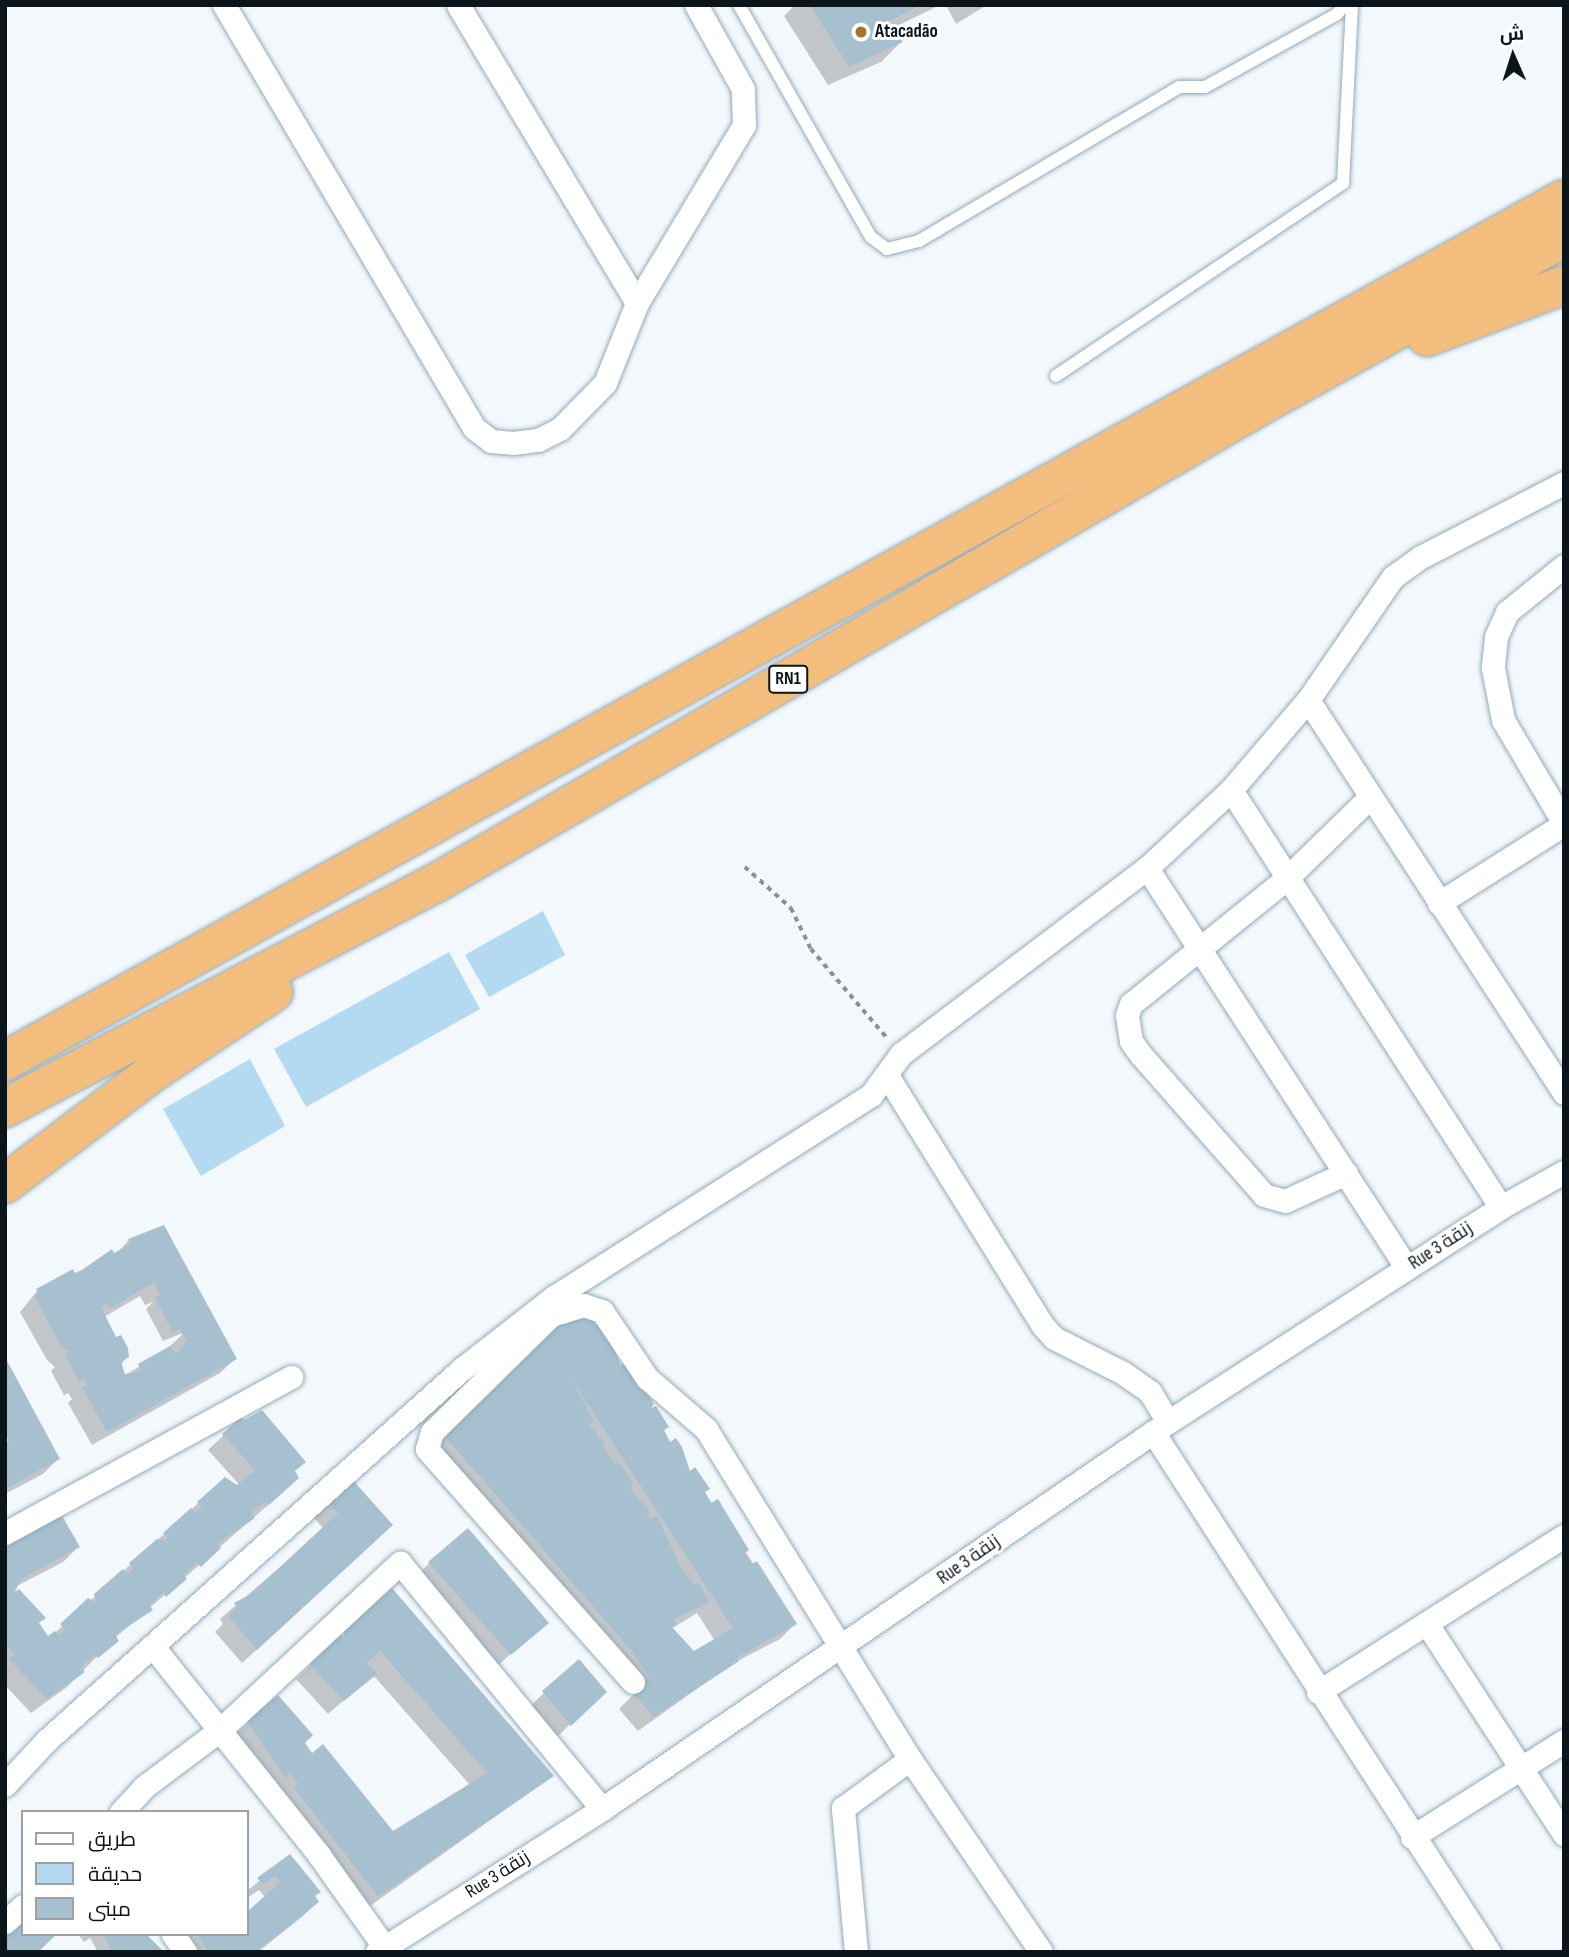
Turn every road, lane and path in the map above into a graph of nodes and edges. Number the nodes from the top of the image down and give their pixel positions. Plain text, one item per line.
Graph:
1 (224, 5) edge
2 (458, 5) edge
3 (696, 5) edge
4 (739, 5) edge
5 (1345, 5) edge
6 (1352, 5) edge
7 (1564, 177) edge
8 (1564, 199) edge
9 (1564, 238) edge
10 (1564, 285) edge
11 (637, 303) junction
12 (1056, 376) dead end
13 (1267, 382) junction
14 (1564, 483) edge
15 (1564, 566) edge
16 (1308, 700) junction
17 (1231, 790) junction
18 (1369, 798) junction
19 (1564, 823) edge
20 (745, 867) dead end
21 (1147, 868) junction
22 (1287, 878) junction
23 (434, 884) junction
24 (1440, 903) junction
25 (288, 905) junction
26 (1196, 948) junction
27 (5, 1049) edge
28 (901, 1054) junction
29 (5, 1061) edge
30 (888, 1077) junction
31 (1564, 1093) edge
32 (5, 1108) edge
33 (1564, 1172) edge
34 (1346, 1173) junction
35 (5, 1184) edge
36 (1501, 1207) junction
37 (1407, 1268) junction
38 (291, 1377) dead end
39 (1161, 1427) junction
40 (5, 1533) edge
41 (1564, 1536) edge
42 (1427, 1624) junction
43 (154, 1648) junction
44 (843, 1648) junction
45 (633, 1682) dead end
46 (1318, 1692) junction
47 (220, 1730) junction
48 (1564, 1741) edge
49 (910, 1759) junction
50 (1521, 1768) junction
51 (5, 1785) edge
52 (602, 1809) junction
53 (123, 1810) edge
54 (1564, 1834) edge
55 (1412, 1837) junction
56 (21, 1908) edge
57 (5, 1922) edge
58 (174, 1936) edge
59 (383, 1950) edge
60 (185, 1952) edge
61 (856, 1952) edge
62 (1041, 1952) edge
63 (1489, 1952) edge

1 - 11 street
2 - 11 street
3 - 11 street
4 - 5 lane
6 - 12 lane
7 - 13 highway
8 - 13 highway, RN1
9 - 13 highway, RN1
10 - 13 highway
13 - 23 highway, RN1
13 - 25 highway, RN1
14 - 16 street
15 - 19 street
16 - 17 street
16 - 18 street
17 - 21 street
17 - 22 street
18 - 22 street
18 - 24 street
19 - 24 street
20 - 28 path
21 - 26 street
21 - 28 street
22 - 26 street
22 - 36 street
23 - 32 highway, RN1
23 - 35 highway
24 - 31 street
25 - 27 highway
25 - 29 highway, RN1
26 - 34 street
26 - 34 street
28 - 30 street
30 - 39 street
30 - 43 street
33 - 36 street, Rue 3 زنقة
34 - 37 street
36 - 37 street, Rue 3 زنقة
37 - 39 street, Rue 3 زنقة
38 - 40 street
39 - 44 street, Rue 3 زنقة
39 - 46 street
41 - 42 street
42 - 46 street
42 - 50 street
43 - 47 street
43 - 51 street
44 - 45 street
44 - 49 street
44 - 52 street, Rue 3 زنقة
46 - 55 street
47 - 52 street
47 - 53 street
47 - 59 street
48 - 50 street
49 - 61 street
49 - 62 street
50 - 54 street
50 - 55 street
52 - 59 street, Rue 3 زنقة
55 - 63 street
56 - 57 street
58 - 60 street

